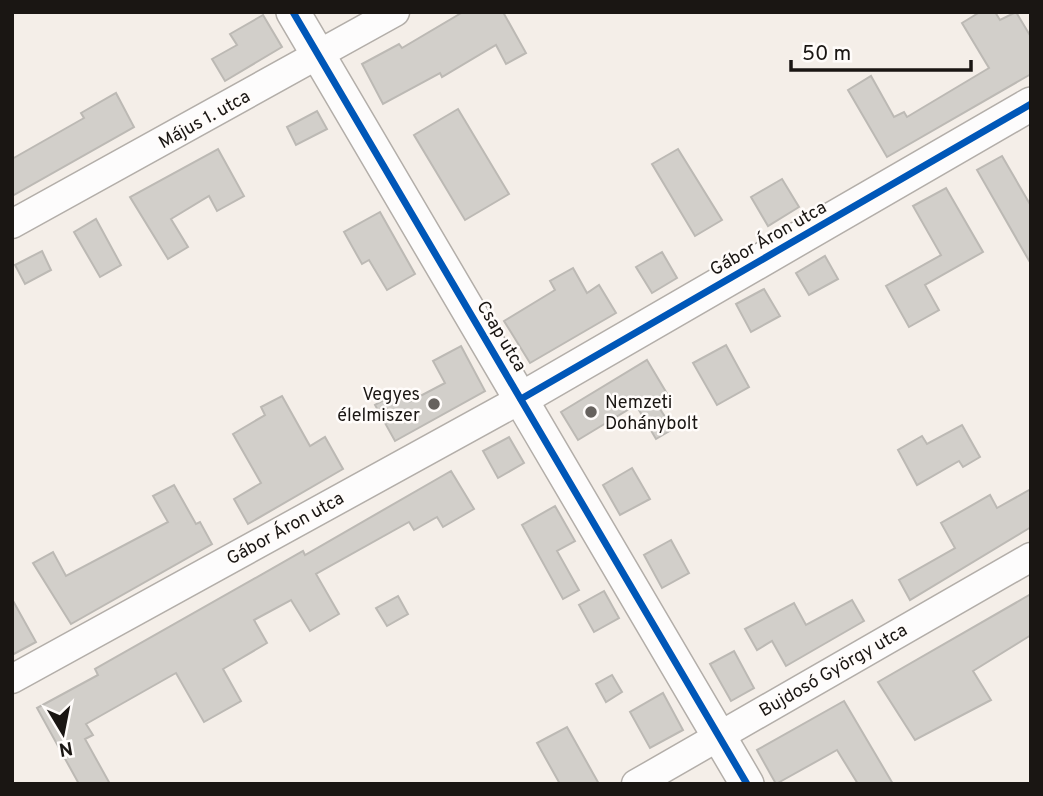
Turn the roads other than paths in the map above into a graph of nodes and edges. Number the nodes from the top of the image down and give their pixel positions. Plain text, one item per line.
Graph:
1 (293, 12) edge
2 (396, 12) edge
3 (318, 55) junction
4 (1031, 104) edge
5 (12, 224) edge
6 (521, 399) junction
7 (1031, 557) edge
8 (12, 679) edge
9 (719, 736) junction
10 (636, 784) edge
11 (747, 784) edge

1 - 3 street, Csap utca
2 - 3 street, Május 1. utca
3 - 5 street, Május 1. utca
3 - 6 street, Csap utca
4 - 6 street, Gábor Áron utca
6 - 8 street, Gábor Áron utca
6 - 9 street, Csap utca
7 - 9 street, Bujdosó György utca
9 - 10 street, Bujdosó György utca
9 - 11 street, Csap utca

